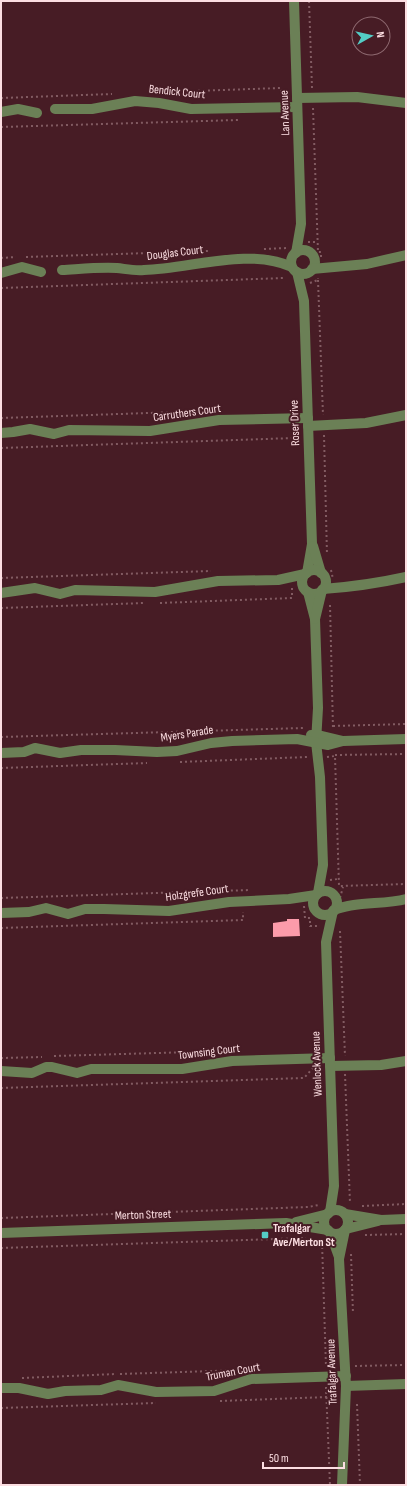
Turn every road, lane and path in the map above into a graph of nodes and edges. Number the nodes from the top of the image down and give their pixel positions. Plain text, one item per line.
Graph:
1 (294, 1) edge
2 (309, 1) edge
3 (312, 98) junction
4 (297, 102) junction
5 (406, 103) edge
6 (56, 109) dead end
7 (1, 112) edge
8 (37, 113) dead end
9 (302, 224) junction
10 (317, 242) dead end
11 (263, 249) dead end
12 (215, 250) dead end
13 (292, 252) junction
14 (311, 254) junction
15 (406, 255) edge
16 (17, 257) dead end
17 (25, 257) dead end
18 (1, 258) edge
19 (267, 260) junction
20 (338, 265) junction
21 (62, 270) dead end
22 (295, 270) junction
23 (312, 270) junction
24 (41, 272) dead end
25 (3, 273) edge
26 (284, 278) dead end
27 (1, 288) edge
28 (304, 301) junction
29 (406, 415) edge
30 (308, 422) junction
31 (1, 433) edge
32 (312, 544) junction
33 (306, 573) junction
34 (322, 574) junction
35 (406, 577) edge
36 (278, 580) junction
37 (347, 585) junction
38 (306, 590) junction
39 (323, 590) junction
40 (1, 592) edge
41 (329, 602) dead end
42 (315, 619) junction
43 (406, 724) edge
44 (333, 726) junction
45 (1, 737) edge
46 (301, 738) junction
47 (319, 739) junction
48 (406, 739) edge
49 (337, 742) junction
50 (1, 753) edge
51 (406, 754) edge
52 (335, 756) junction
53 (304, 757) dead end
54 (323, 865) junction
55 (406, 884) edge
56 (256, 889) dead end
57 (317, 894) junction
58 (333, 895) junction
59 (1, 898) edge
60 (289, 899) junction
61 (406, 899) edge
62 (243, 901) junction
63 (357, 905) junction
64 (316, 910) junction
65 (333, 910) junction
66 (1, 913) edge
67 (1, 928) edge
68 (326, 942) junction
69 (228, 1050) dead end
70 (1, 1058) edge
71 (315, 1058) junction
72 (406, 1061) edge
73 (330, 1062) junction
74 (1, 1071) edge
75 (1, 1088) edge
76 (334, 1186) junction
77 (406, 1204) edge
78 (313, 1205) dead end
79 (359, 1206) dead end
80 (329, 1213) junction
81 (344, 1213) junction
82 (1, 1218) edge
83 (406, 1219) edge
84 (381, 1220) junction
85 (286, 1223) junction
86 (345, 1230) junction
87 (329, 1231) junction
88 (1, 1233) edge
89 (406, 1234) edge
90 (360, 1236) dead end
91 (310, 1238) dead end
92 (322, 1242) dead end
93 (1, 1248) edge
94 (351, 1249) dead end
95 (339, 1259) junction
96 (354, 1319) dead end
97 (355, 1358) dead end
98 (355, 1366) dead end
99 (246, 1370) dead end
100 (326, 1377) junction
101 (17, 1378) dead end
102 (346, 1381) junction
103 (406, 1384) edge
104 (1, 1388) edge
105 (357, 1403) dead end
106 (330, 1485) edge
107 (342, 1485) edge
108 (360, 1485) edge

1 - 4 street, Lan Avenue
2 - 3 path
3 - 4 street, Bendick Court
3 - 5 street, Bendick Court
3 - 10 path
4 - 6 street, Bendick Court
4 - 9 street, Lan Avenue
7 - 8 street
9 - 13 street, Lan Avenue
9 - 14 street, Lan Avenue
11 - 13 path
12 - 17 path
13 - 14 street
13 - 19 street, Douglas Court
13 - 22 street
14 - 20 street
14 - 23 street
15 - 20 street
16 - 18 path
19 - 21 street, Douglas Court
19 - 22 street, Douglas Court
20 - 23 street
22 - 23 street
22 - 28 street, Roser Drive
23 - 28 street, Roser Drive
24 - 25 street
26 - 27 path
28 - 30 street, Roser Drive
29 - 30 street, Carruthers Court
30 - 31 street, Carruthers Court
30 - 32 street, Roser Drive
32 - 33 street, Roser Drive
32 - 34 street, Roser Drive
33 - 34 street
33 - 36 street
33 - 38 street
34 - 37 street
34 - 39 street
35 - 37 street
36 - 38 street
36 - 40 street
37 - 39 street
38 - 39 street
38 - 42 street
39 - 42 street
41 - 44 path
42 - 47 street
43 - 44 path
44 - 49 path
45 - 46 path
46 - 47 street, Myers Parade
46 - 50 street, Myers Parade
46 - 53 path
47 - 49 street, Myers Parade
47 - 54 street
48 - 49 street, Myers Parade
49 - 52 path
51 - 52 path
52 - 55 path
54 - 57 street
54 - 58 street
56 - 59 path
57 - 58 street
57 - 60 street, Holzgrefe Court
57 - 64 street
58 - 63 street
58 - 65 street
60 - 62 street, Holzgrefe Court
60 - 64 street, Holzgrefe Court
61 - 63 street
62 - 66 street, Holzgrefe Court
62 - 67 path
63 - 65 street
64 - 65 street
64 - 68 street, Wenlock Avenue
65 - 68 street, Wenlock Avenue
68 - 73 street, Wenlock Avenue
69 - 70 path
71 - 73 street, Townsing Court
71 - 74 street, Townsing Court
71 - 75 path
72 - 73 street, Townsing Court
73 - 76 street, Wenlock Avenue
76 - 80 street, Wenlock Avenue
76 - 81 street, Wenlock Avenue
77 - 79 path
78 - 82 path
80 - 81 street
80 - 85 street, Merton Street
80 - 87 street
81 - 84 street
81 - 86 street
83 - 84 street
84 - 86 street
85 - 87 street, Merton Street
85 - 88 street, Merton Street
86 - 87 street
86 - 95 street, Trafalgar Avenue
87 - 95 street, Trafalgar Avenue
89 - 90 path
91 - 93 path
92 - 100 path
94 - 96 path
95 - 102 street, Trafalgar Avenue
97 - 98 path
99 - 101 path
100 - 102 street, Truman Court
100 - 104 street, Truman Court
100 - 106 path
102 - 103 street, Truman Court
102 - 107 street, Trafalgar Avenue
105 - 108 path

